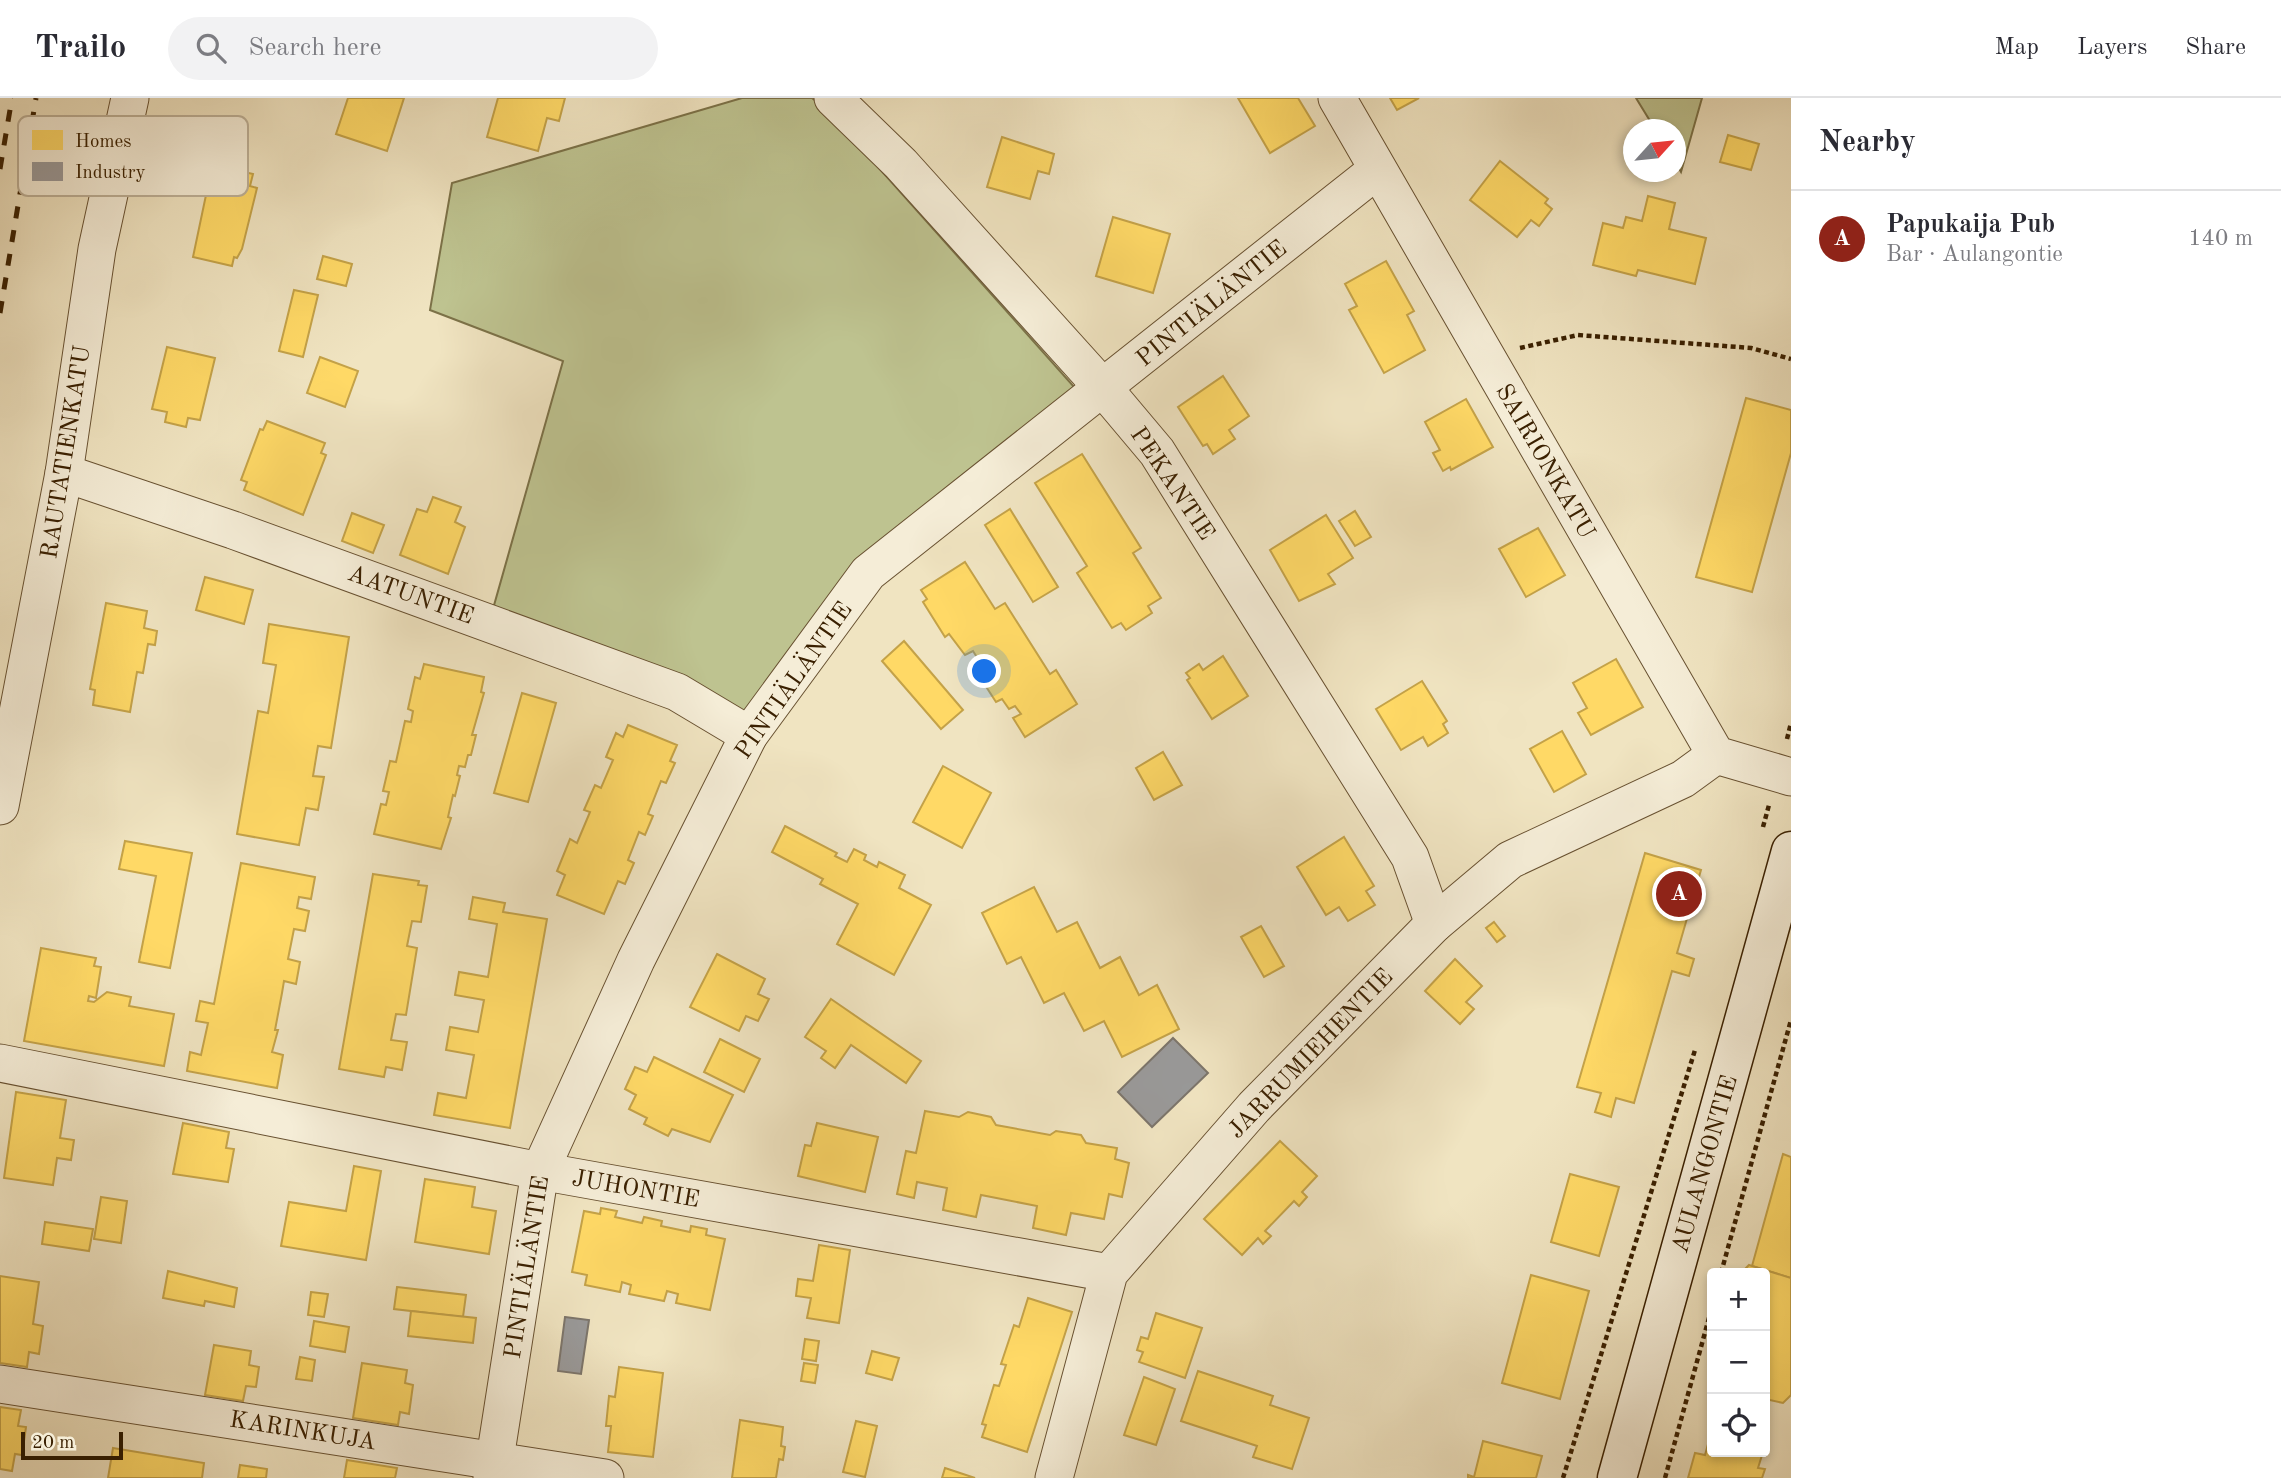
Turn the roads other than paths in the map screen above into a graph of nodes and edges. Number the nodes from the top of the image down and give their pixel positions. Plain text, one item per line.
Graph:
1 (130, 98) edge
2 (833, 98) edge
3 (1337, 98) edge
4 (126, 116) edge
5 (1377, 170) junction
6 (109, 196) edge
7 (1104, 389) junction
8 (64, 473) junction
9 (749, 735) junction
10 (1716, 755) junction
11 (1784, 776) edge
12 (0, 806) edge
13 (1776, 841) edge
14 (1434, 925) junction
15 (0, 1063) edge
16 (540, 1171) junction
17 (1109, 1273) junction
18 (0, 1384) edge
19 (494, 1468) edge
20 (605, 1478) edge
21 (1054, 1478) edge
22 (1617, 1478) edge

1 - 4 street, RAUTATIENKATU
2 - 7 street, PEKANTIE
3 - 5 street, SAIRIONKATU
5 - 7 street, PINTIÄLÄNTIE
5 - 10 street, SAIRIONKATU
6 - 8 street, RAUTATIENKATU
7 - 9 street, PINTIÄLÄNTIE
7 - 14 street, PEKANTIE
8 - 9 street, AATUNTIE
8 - 12 street, RAUTATIENKATU
9 - 16 street, PINTIÄLÄNTIE
10 - 11 street
10 - 14 street, JARRUMIEHENTIE
13 - 22 main road, AULANGONTIE
14 - 17 street, JARRUMIEHENTIE
15 - 16 street, JUHONTIE
16 - 17 street, JUHONTIE
16 - 19 street, PINTIÄLÄNTIE
17 - 21 street, JARRUMIEHENTIE
18 - 19 street, KARINKUJA
19 - 20 street, KARINKUJA

